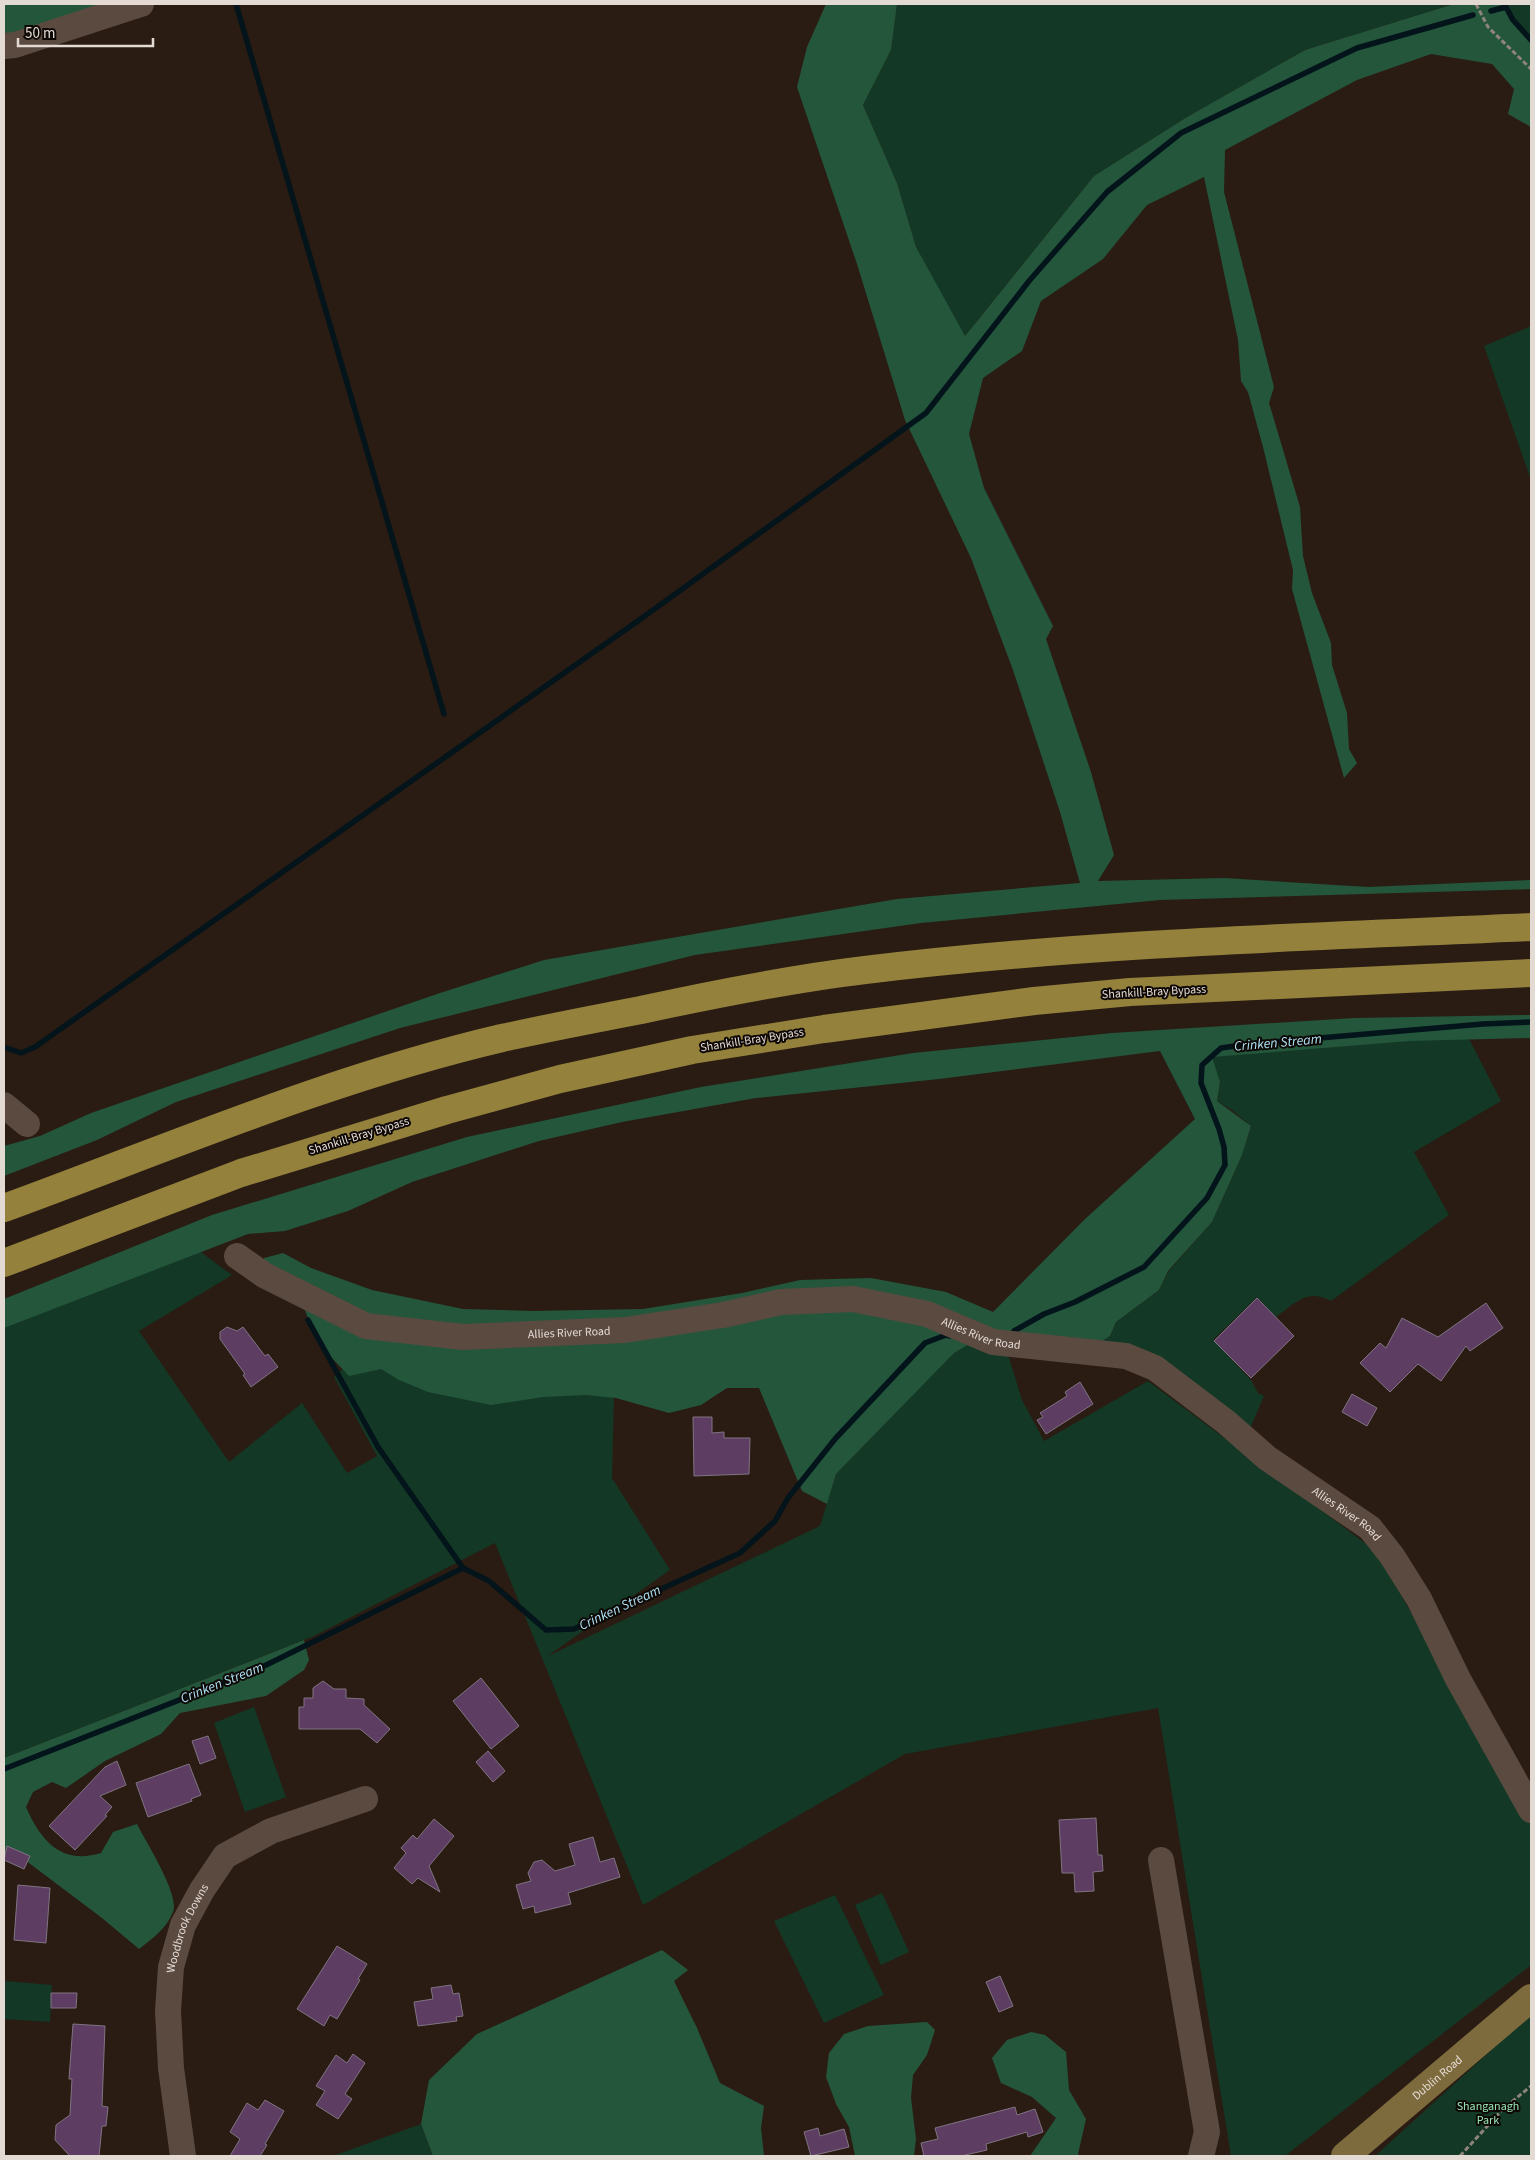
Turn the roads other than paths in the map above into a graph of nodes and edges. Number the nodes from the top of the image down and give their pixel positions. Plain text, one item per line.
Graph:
1 (141, 4) edge
2 (4, 46) edge
3 (1531, 927) edge
4 (1531, 973) edge
5 (4, 1105) edge
6 (27, 1124) dead end
7 (4, 1208) edge
8 (237, 1256) dead end
9 (4, 1263) edge
10 (365, 1799) dead end
11 (1531, 1810) edge
12 (1161, 1860) dead end
13 (1531, 1998) edge
14 (183, 2156) edge
15 (1201, 2156) edge
16 (1345, 2156) edge

1 - 2 street
3 - 7 highway
4 - 9 highway, Shankill-Bray Bypass
5 - 6 street
8 - 11 street, Allies River Road
10 - 14 street, Woodbrook Downs
12 - 15 street
13 - 16 main road, Dublin Road

